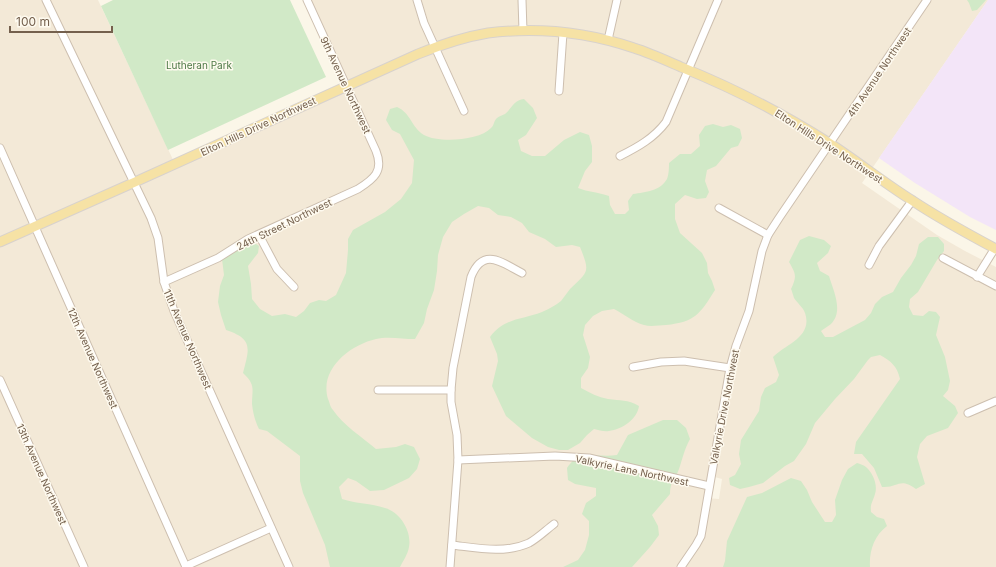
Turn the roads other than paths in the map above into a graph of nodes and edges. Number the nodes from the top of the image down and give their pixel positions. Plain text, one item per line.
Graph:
1 (46, 0) edge
2 (307, 0) edge
3 (417, 0) edge
4 (522, 0) edge
5 (617, 0) edge
6 (718, 0) edge
7 (928, 0) edge
8 (523, 31) junction
9 (563, 33) junction
10 (608, 40) junction
11 (435, 48) junction
12 (690, 70) junction
13 (347, 86) junction
14 (559, 91) dead end
15 (464, 111) dead end
16 (830, 144) junction
17 (0, 148) edge
18 (620, 156) dead end
19 (377, 172) joint
20 (135, 182) junction
21 (912, 201) junction
22 (719, 208) dead end
23 (35, 226) junction
24 (259, 235) junction
25 (768, 235) junction
26 (0, 242) edge
27 (995, 249) edge
28 (943, 258) dead end
29 (869, 265) dead end
30 (522, 273) dead end
31 (977, 277) junction
32 (164, 282) junction
33 (996, 286) edge
34 (294, 287) dead end
35 (633, 367) dead end
36 (730, 368) junction
37 (0, 380) edge
38 (378, 390) dead end
39 (451, 390) junction
40 (994, 401) edge
41 (968, 413) dead end
42 (458, 460) junction
43 (709, 486) junction
44 (554, 524) dead end
45 (271, 528) junction
46 (452, 546) junction
47 (84, 567) edge
48 (186, 567) edge
49 (289, 567) edge
50 (450, 567) edge
51 (681, 567) edge

1 - 20 street, 11th Avenue Northwest
2 - 13 street, 9th Avenue Northwest
3 - 11 street
4 - 8 street
5 - 10 street
6 - 12 street
7 - 16 street, 4th Avenue Northwest
8 - 9 main road, Elton Hills Drive Northwest
8 - 11 main road, Elton Hills Drive Northwest
9 - 10 main road, Elton Hills Drive Northwest
9 - 14 street
10 - 12 main road, Elton Hills Drive Northwest
11 - 13 main road, Elton Hills Drive Northwest
11 - 15 street
12 - 16 main road, Elton Hills Drive Northwest
12 - 18 street
13 - 19 street, 9th Avenue Northwest
13 - 20 main road, Elton Hills Drive Northwest
16 - 21 main road, Elton Hills Drive Northwest
16 - 25 street, Valkyrie Drive Northwest
17 - 23 street, 12th Avenue Northwest
19 - 24 street, 24th Street Northwest
20 - 23 main road, Elton Hills Drive Northwest
20 - 32 street, 11th Avenue Northwest
21 - 27 main road, Elton Hills Drive Northwest
21 - 29 street
22 - 25 street
23 - 26 main road, Elton Hills Drive Northwest
23 - 48 street, 12th Avenue Northwest
24 - 32 street, 24th Street Northwest
24 - 34 street
25 - 36 street, Valkyrie Drive Northwest
27 - 31 street
28 - 31 street
30 - 39 street
31 - 33 street
32 - 45 street, 11th Avenue Northwest
35 - 36 street
36 - 43 street, Valkyrie Drive Northwest
37 - 47 street, 13th Avenue Northwest
38 - 39 street
39 - 42 street
40 - 41 street
42 - 43 street, Valkyrie Lane Northwest
42 - 46 street
43 - 51 street, Valkyrie Drive Northwest
44 - 46 street
45 - 48 street
45 - 49 street, 11th Avenue Northwest
46 - 50 street

